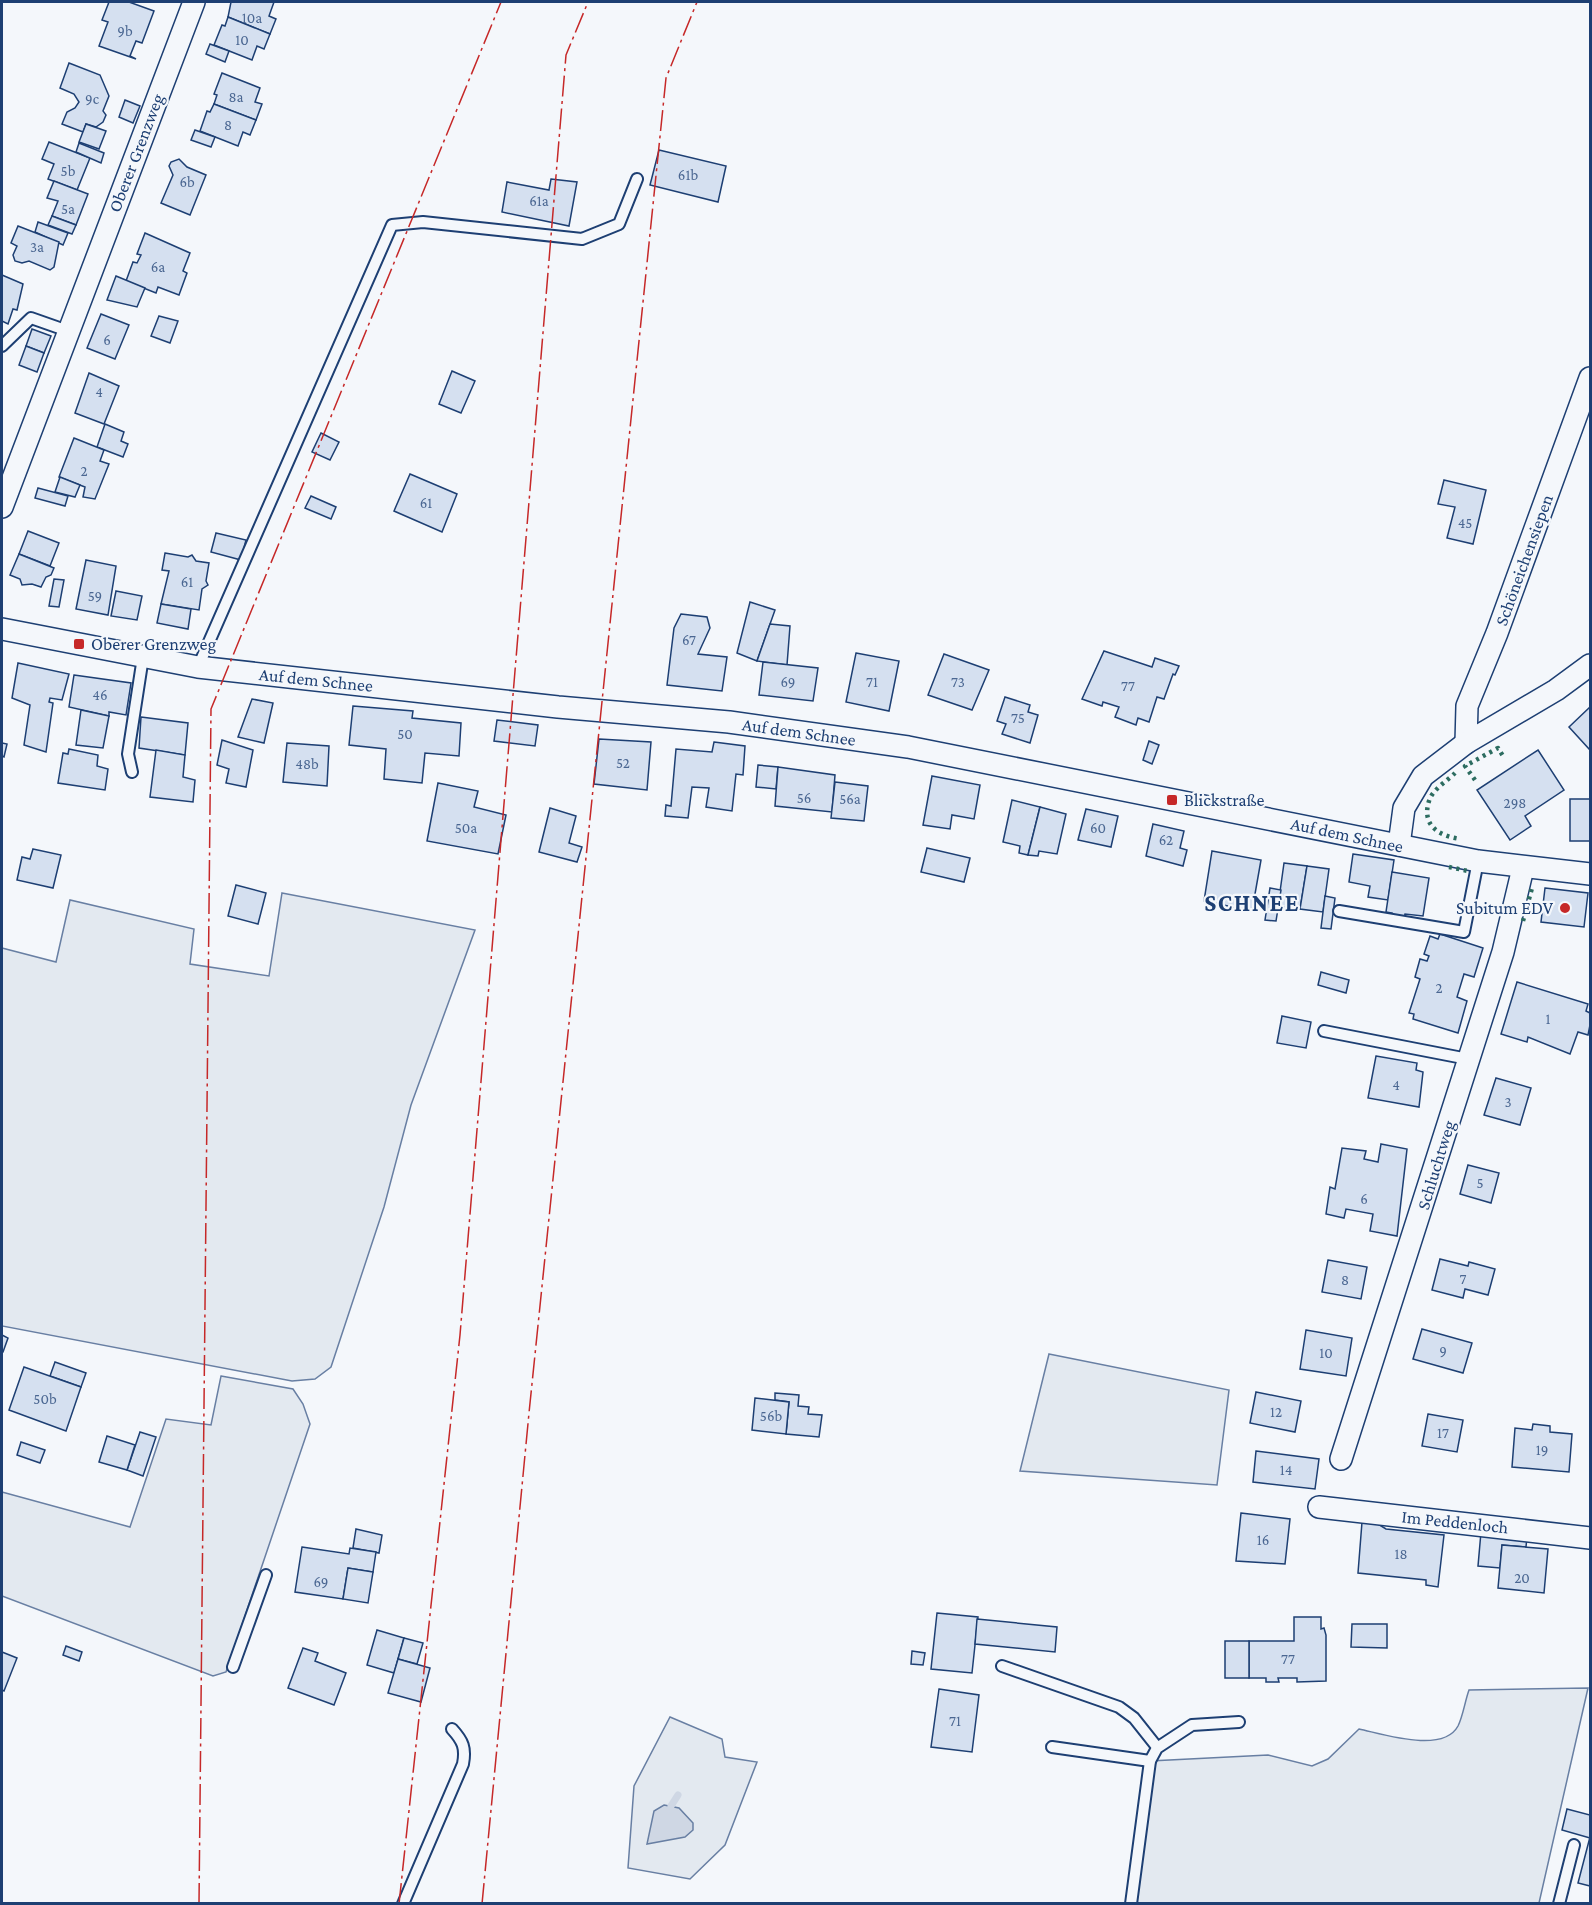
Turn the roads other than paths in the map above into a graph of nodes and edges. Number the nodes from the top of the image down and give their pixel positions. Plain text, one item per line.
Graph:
1 (194, 2) edge
2 (637, 179) dead end
3 (68, 331) junction
4 (2, 346) edge
5 (1590, 378) edge
6 (2, 507) edge
7 (2, 629) edge
8 (143, 657) junction
9 (1590, 665) edge
10 (198, 667) junction
11 (1466, 743) junction
12 (132, 772) dead end
13 (1399, 845) junction
14 (1478, 861) junction
15 (1523, 868) junction
16 (1590, 874) edge
17 (1339, 911) dead end
18 (1324, 1031) dead end
19 (1468, 1059) junction
20 (1341, 1459) dead end
21 (1319, 1507) dead end
22 (1590, 1538) edge
23 (266, 1575) dead end
24 (1002, 1666) dead end
25 (233, 1667) dead end
26 (1239, 1722) dead end
27 (452, 1729) dead end
28 (1157, 1747) junction
29 (1052, 1748) dead end
30 (1150, 1761) junction
31 (1574, 1845) dead end
32 (403, 1904) edge
33 (1131, 1904) edge
34 (1559, 1904) edge

1 - 3 street, Oberer Grenzweg
2 - 10 lane
3 - 4 lane
3 - 6 street, Oberer Grenzweg
5 - 11 street, Schöneichensiepen
7 - 8 street, Auf dem Schnee
8 - 10 street, Auf dem Schnee
8 - 12 lane
9 - 11 street
10 - 13 street, Auf dem Schnee
11 - 13 street
13 - 14 street, Auf dem Schnee
14 - 15 street, Auf dem Schnee
14 - 17 lane
15 - 16 street, Auf dem Schnee
15 - 19 street, Schluchtweg
18 - 19 lane
19 - 20 street, Schluchtweg
21 - 22 street, Im Peddenloch
23 - 25 lane
24 - 28 lane
26 - 28 lane
27 - 32 lane
28 - 30 lane
29 - 30 lane
30 - 33 lane
31 - 34 lane

